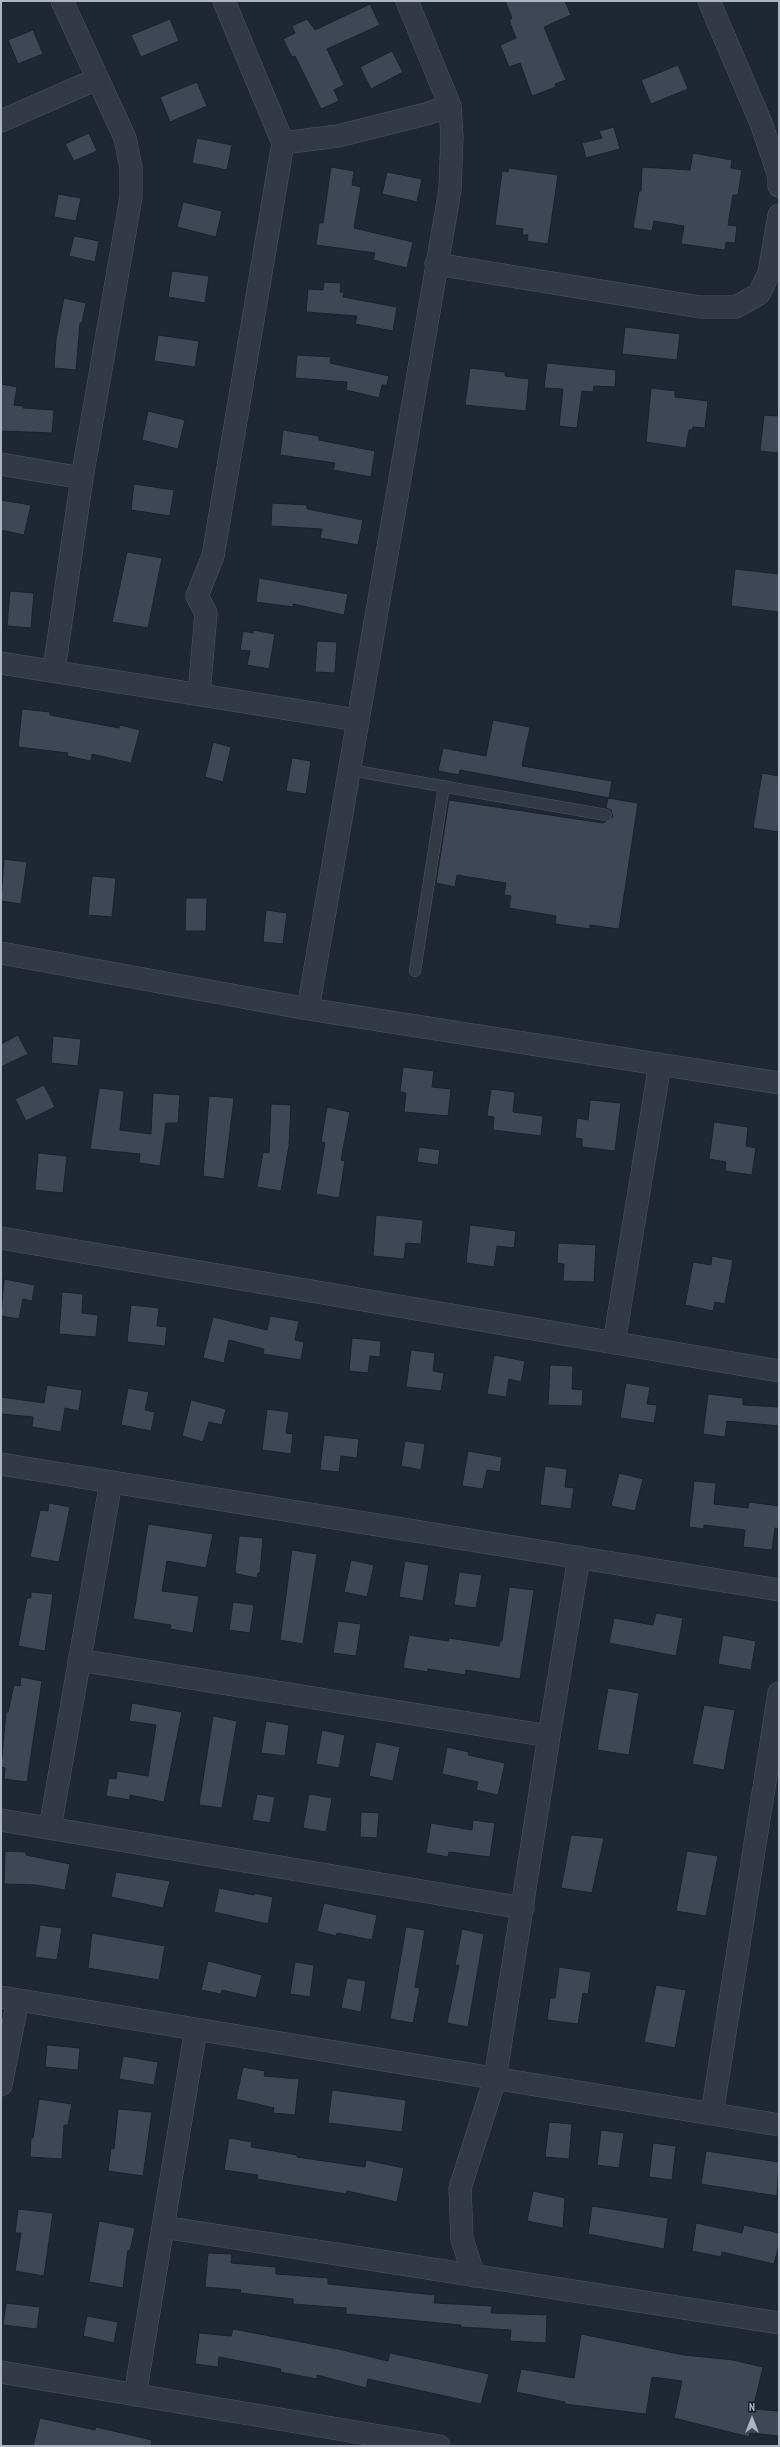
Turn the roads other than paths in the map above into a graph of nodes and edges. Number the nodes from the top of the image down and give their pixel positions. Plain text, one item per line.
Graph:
1 (62, 1) edge
2 (224, 1) edge
3 (406, 1) edge
4 (708, 1) edge
5 (97, 79) junction
6 (450, 106) junction
7 (1, 121) edge
8 (283, 143) junction
9 (779, 186) edge
10 (779, 215) edge
11 (436, 264) junction
12 (1, 464) edge
13 (82, 478) junction
14 (1, 662) edge
15 (54, 670) junction
16 (199, 694) junction
17 (357, 720) junction
18 (350, 770) junction
19 (444, 786) junction
20 (606, 815) dead end
21 (1, 953) edge
22 (415, 970) dead end
23 (308, 1009) junction
24 (660, 1064) junction
25 (779, 1082) edge
26 (1, 1238) edge
27 (614, 1343) junction
28 (779, 1371) edge
29 (1, 1464) edge
30 (111, 1482) junction
31 (579, 1557) junction
32 (779, 1590) edge
33 (79, 1660) junction
34 (779, 1693) edge
35 (549, 1736) junction
36 (1, 1820) edge
37 (50, 1828) junction
38 (523, 1908) junction
39 (10, 1998) edge
40 (196, 2029) junction
41 (495, 2079) junction
42 (1, 2085) edge
43 (712, 2114) junction
44 (779, 2125) edge
45 (163, 2227) junction
46 (474, 2276) junction
47 (779, 2323) edge
48 (1, 2372) edge
49 (135, 2395) junction
50 (405, 2443) edge
51 (439, 2446) edge

1 - 5 street
2 - 8 street
3 - 6 street
4 - 9 street
5 - 7 street
5 - 13 street
6 - 8 street
6 - 11 street
8 - 16 street
10 - 11 street
11 - 17 street
12 - 13 street
13 - 15 street
14 - 15 street
15 - 16 street
16 - 17 street
17 - 18 street
18 - 19 lane
18 - 23 street
19 - 20 lane
19 - 22 lane
21 - 23 street
23 - 24 street
24 - 25 street
24 - 27 street
26 - 27 street
27 - 28 street
29 - 30 street
30 - 31 street
30 - 33 street
31 - 32 street
31 - 35 street
33 - 35 street
33 - 37 street
34 - 43 street
35 - 38 street
36 - 37 street
37 - 38 street
38 - 41 street
39 - 40 street
39 - 42 street
40 - 41 street
40 - 45 street
41 - 43 street
41 - 46 street
43 - 44 street
45 - 46 street
45 - 49 street
46 - 47 street
48 - 49 street
49 - 50 street
50 - 51 street

